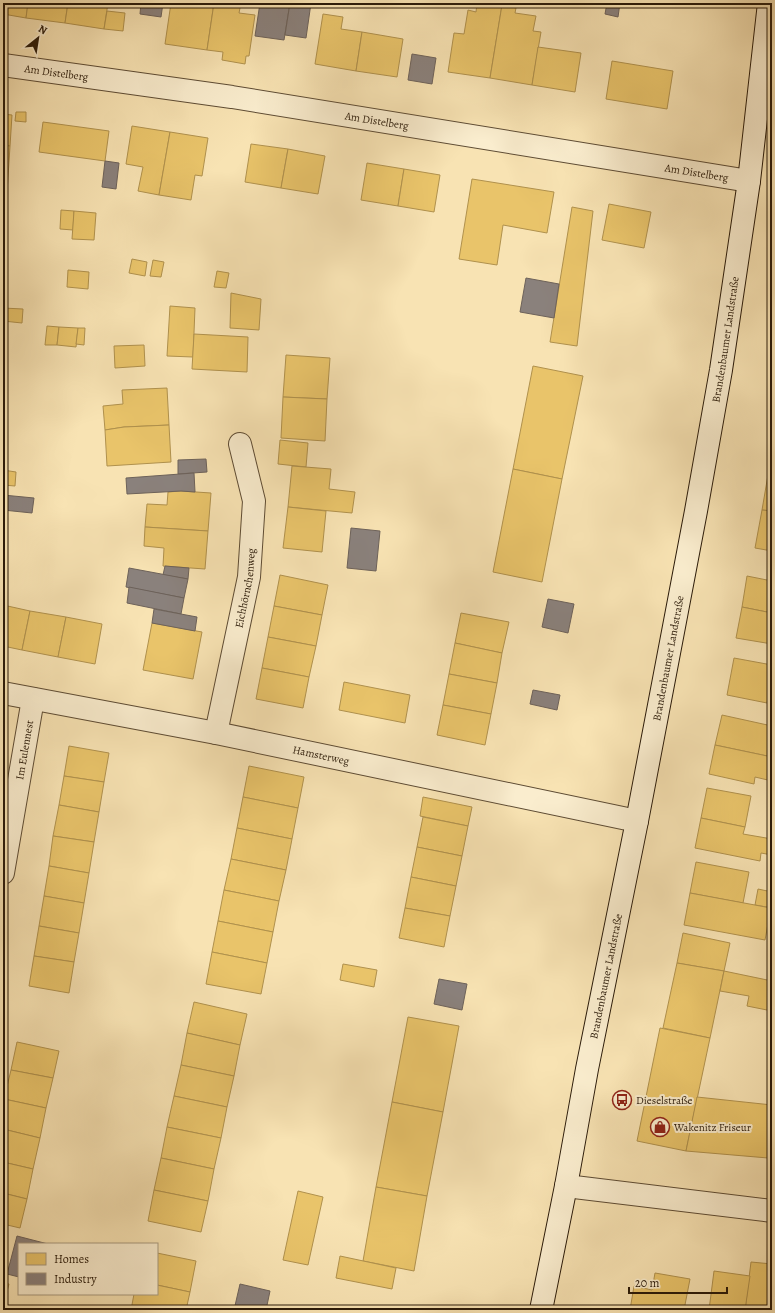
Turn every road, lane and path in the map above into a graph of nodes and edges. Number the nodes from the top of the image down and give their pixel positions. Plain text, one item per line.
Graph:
1 (769, 3) edge
2 (3, 65) edge
3 (749, 181) junction
4 (240, 444) dead end
5 (3, 693) edge
6 (33, 698) junction
7 (216, 733) junction
8 (637, 821) junction
9 (3, 873) edge
10 (566, 1186) junction
11 (772, 1211) edge
12 (541, 1310) edge

1 - 3 street, Brandenbaumer Landstraße
2 - 3 street, Am Distelberg
3 - 8 street, Brandenbaumer Landstraße
4 - 7 street, Eichhörnchenweg
5 - 6 street, Hamsterweg
6 - 7 street, Hamsterweg
6 - 9 street, Im Eulennest
7 - 8 street, Hamsterweg
8 - 10 street, Brandenbaumer Landstraße
10 - 11 street
10 - 12 street, Brandenbaumer Landstraße

